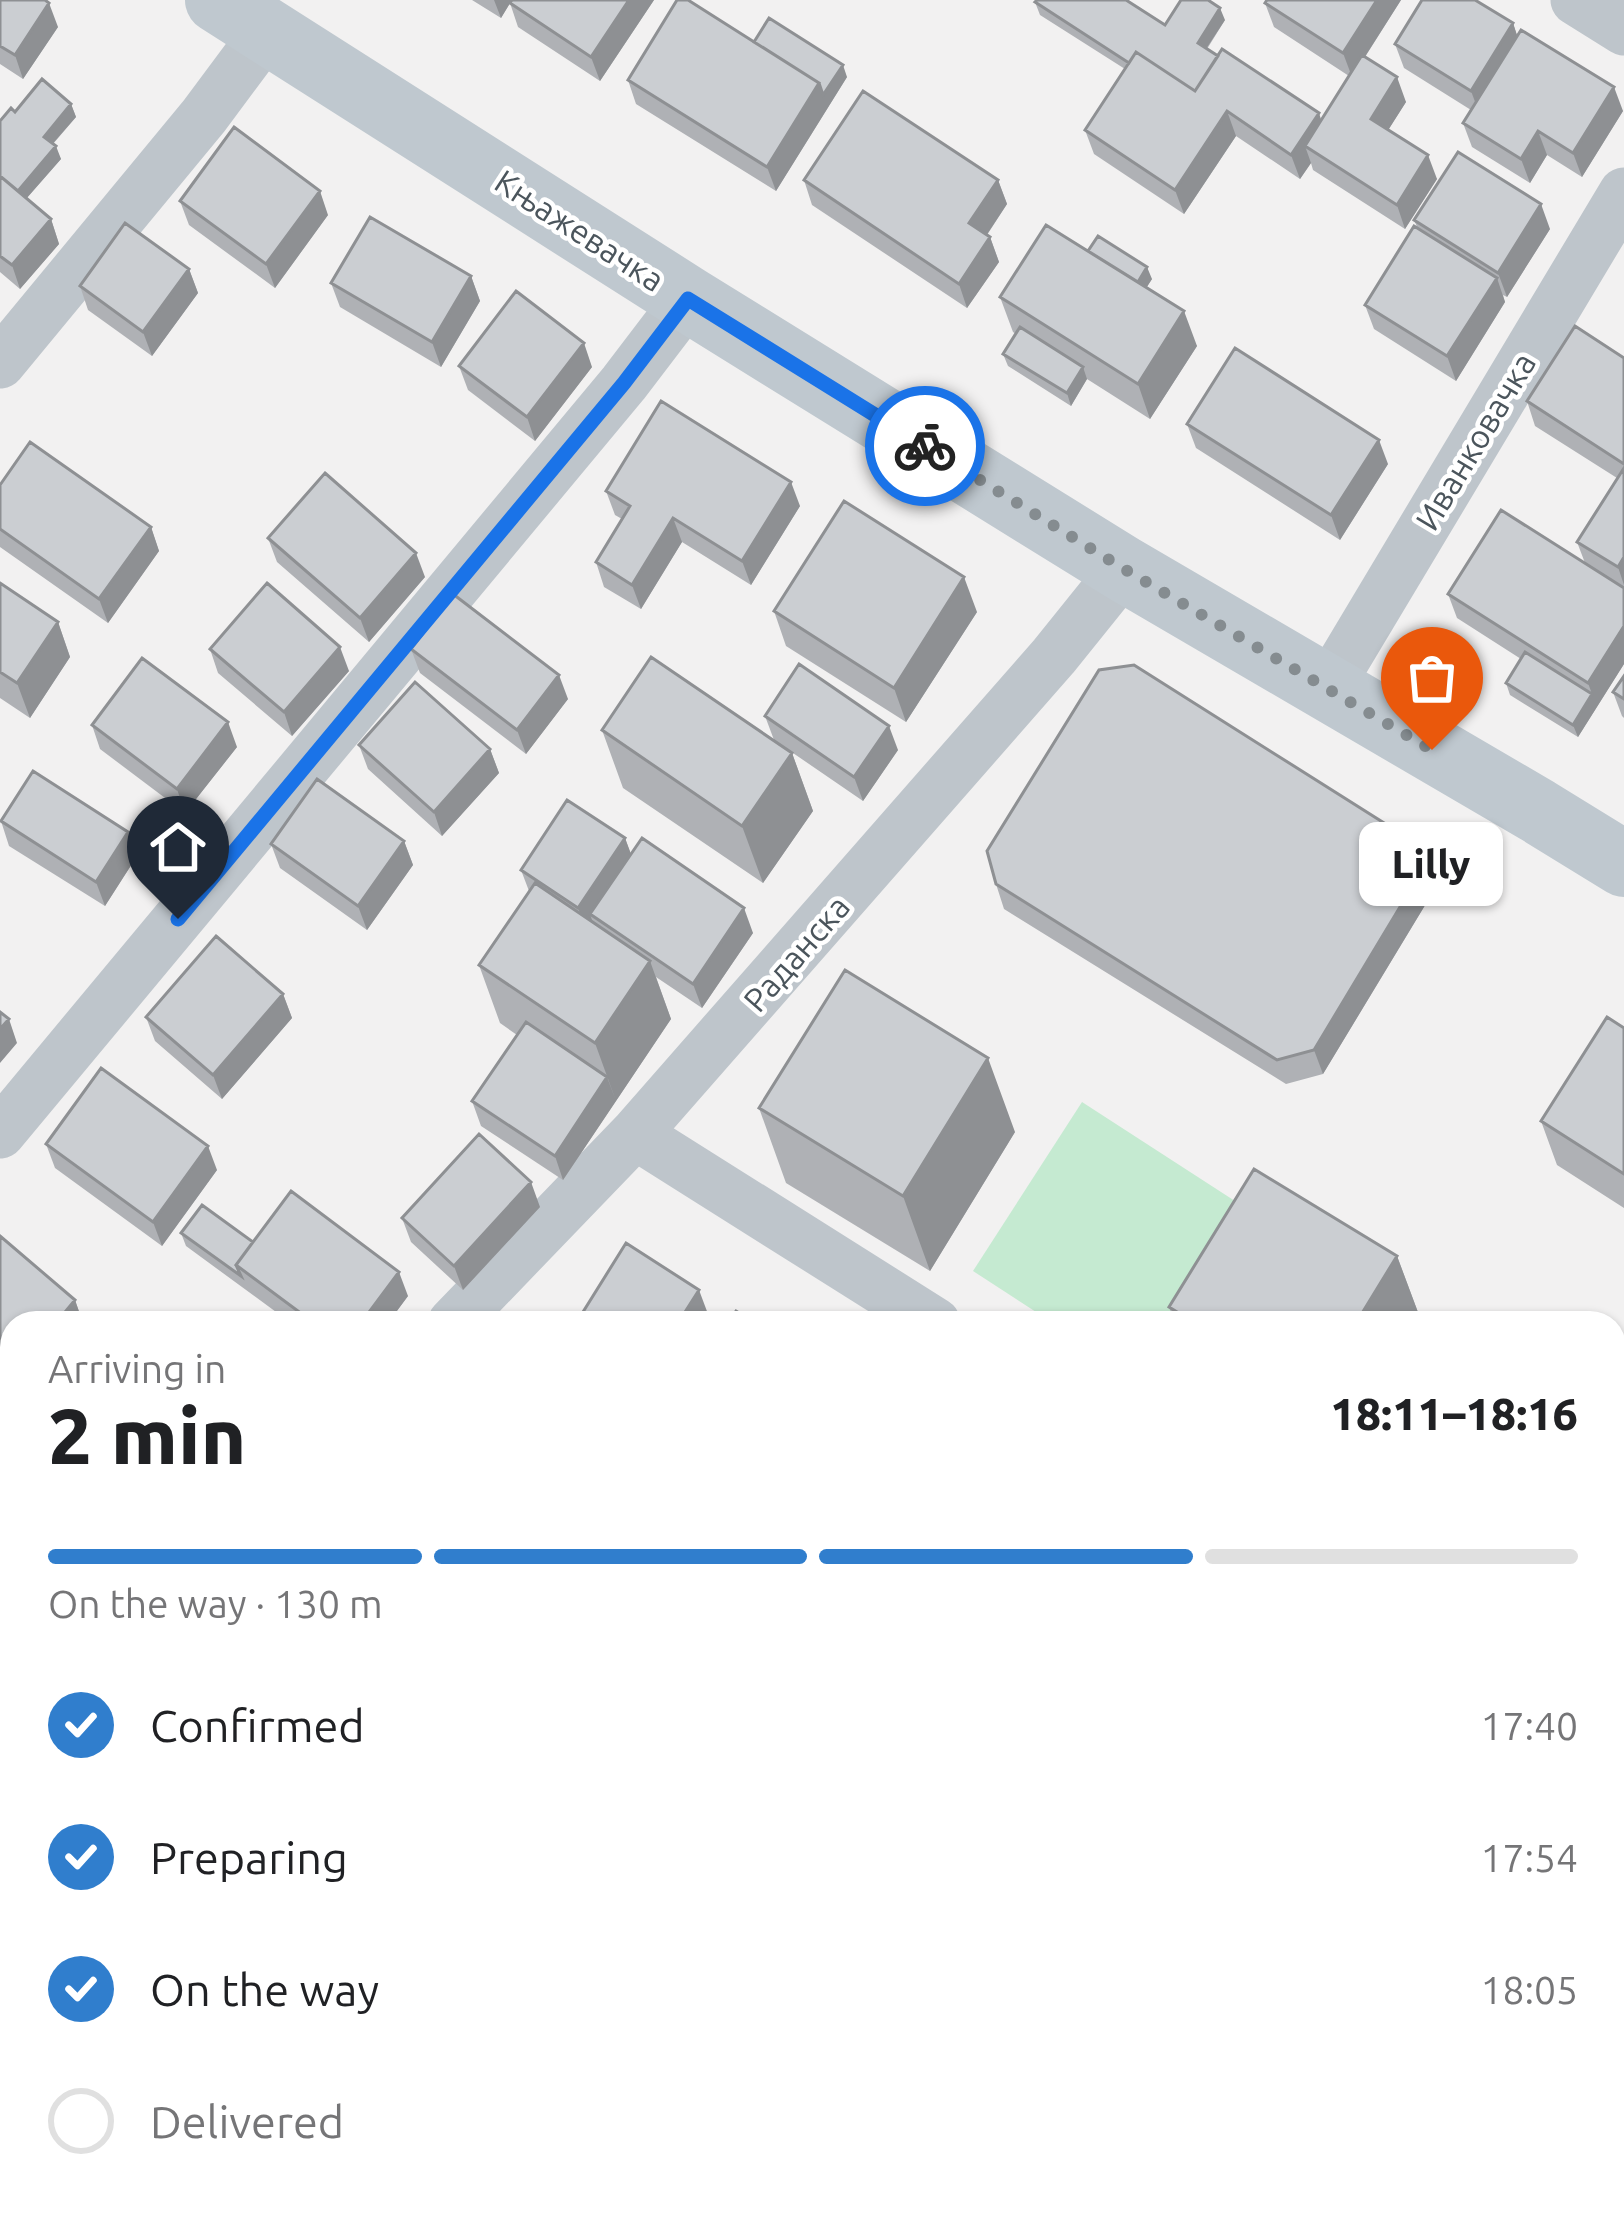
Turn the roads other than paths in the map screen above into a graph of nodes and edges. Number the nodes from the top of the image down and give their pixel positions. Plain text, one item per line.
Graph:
1 (1576, 0) edge
2 (258, 10) edge
3 (1624, 30) edge
4 (1624, 193) edge
5 (688, 299) junction
6 (0, 363) edge
7 (1124, 569) junction
8 (1327, 689) junction
9 (1624, 864) edge
10 (0, 1133) edge
11 (635, 1134) junction
12 (465, 1311) edge
13 (916, 1311) edge

1 - 3 street
2 - 5 main road, Књажевачка
2 - 6 street
4 - 8 street, Иванковачка
5 - 7 main road, Књажевачка
5 - 10 street
7 - 8 main road, Књажевачка
7 - 11 street, Раданска
8 - 9 main road, Књажевачка
11 - 12 street, Раданска
11 - 13 street

